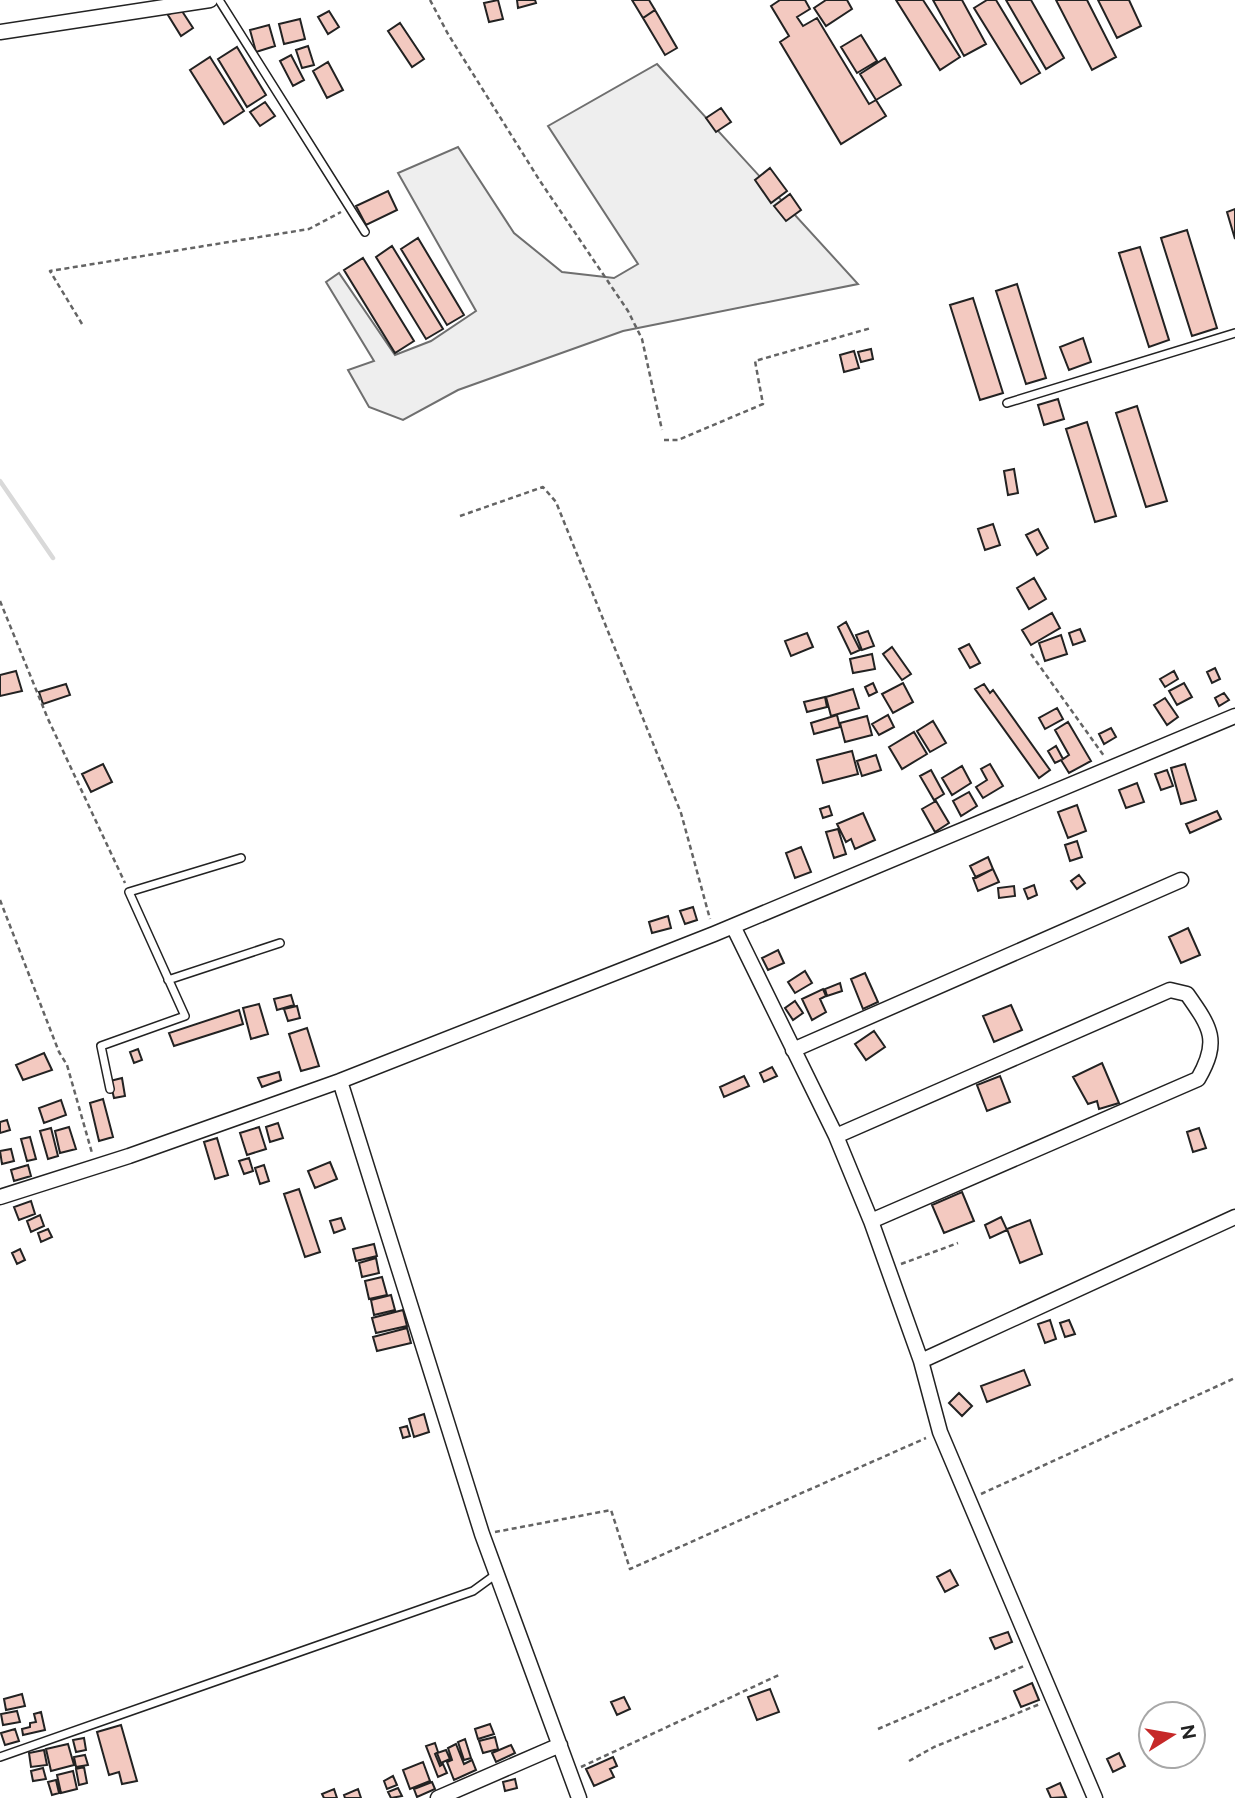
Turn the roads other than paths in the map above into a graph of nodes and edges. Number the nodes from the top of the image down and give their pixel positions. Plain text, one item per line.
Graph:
1 (210, 0) edge
2 (219, 0) edge
3 (0, 33) edge
4 (365, 232) dead end
5 (1235, 333) edge
6 (1007, 403) dead end
7 (1235, 716) edge
8 (241, 858) dead end
9 (1181, 880) dead end
10 (733, 926) junction
11 (280, 943) dead end
12 (169, 980) junction
13 (793, 1050) junction
14 (340, 1081) junction
15 (110, 1089) dead end
16 (836, 1136) junction
17 (0, 1197) edge
18 (1235, 1217) edge
19 (871, 1222) junction
20 (921, 1361) junction
21 (495, 1575) junction
22 (560, 1745) junction
23 (0, 1757) edge
24 (438, 1798) edge
25 (579, 1798) edge
26 (1095, 1798) edge

1 - 3 street
2 - 4 lane
5 - 6 lane
7 - 10 street
8 - 12 lane
9 - 13 street
10 - 13 street
10 - 14 street
11 - 12 lane
12 - 15 lane
13 - 16 street
14 - 17 street
14 - 21 street
16 - 19 street
16 - 19 street
18 - 20 street
19 - 20 street
20 - 26 street
21 - 22 street
21 - 23 lane
22 - 24 street
22 - 25 street

